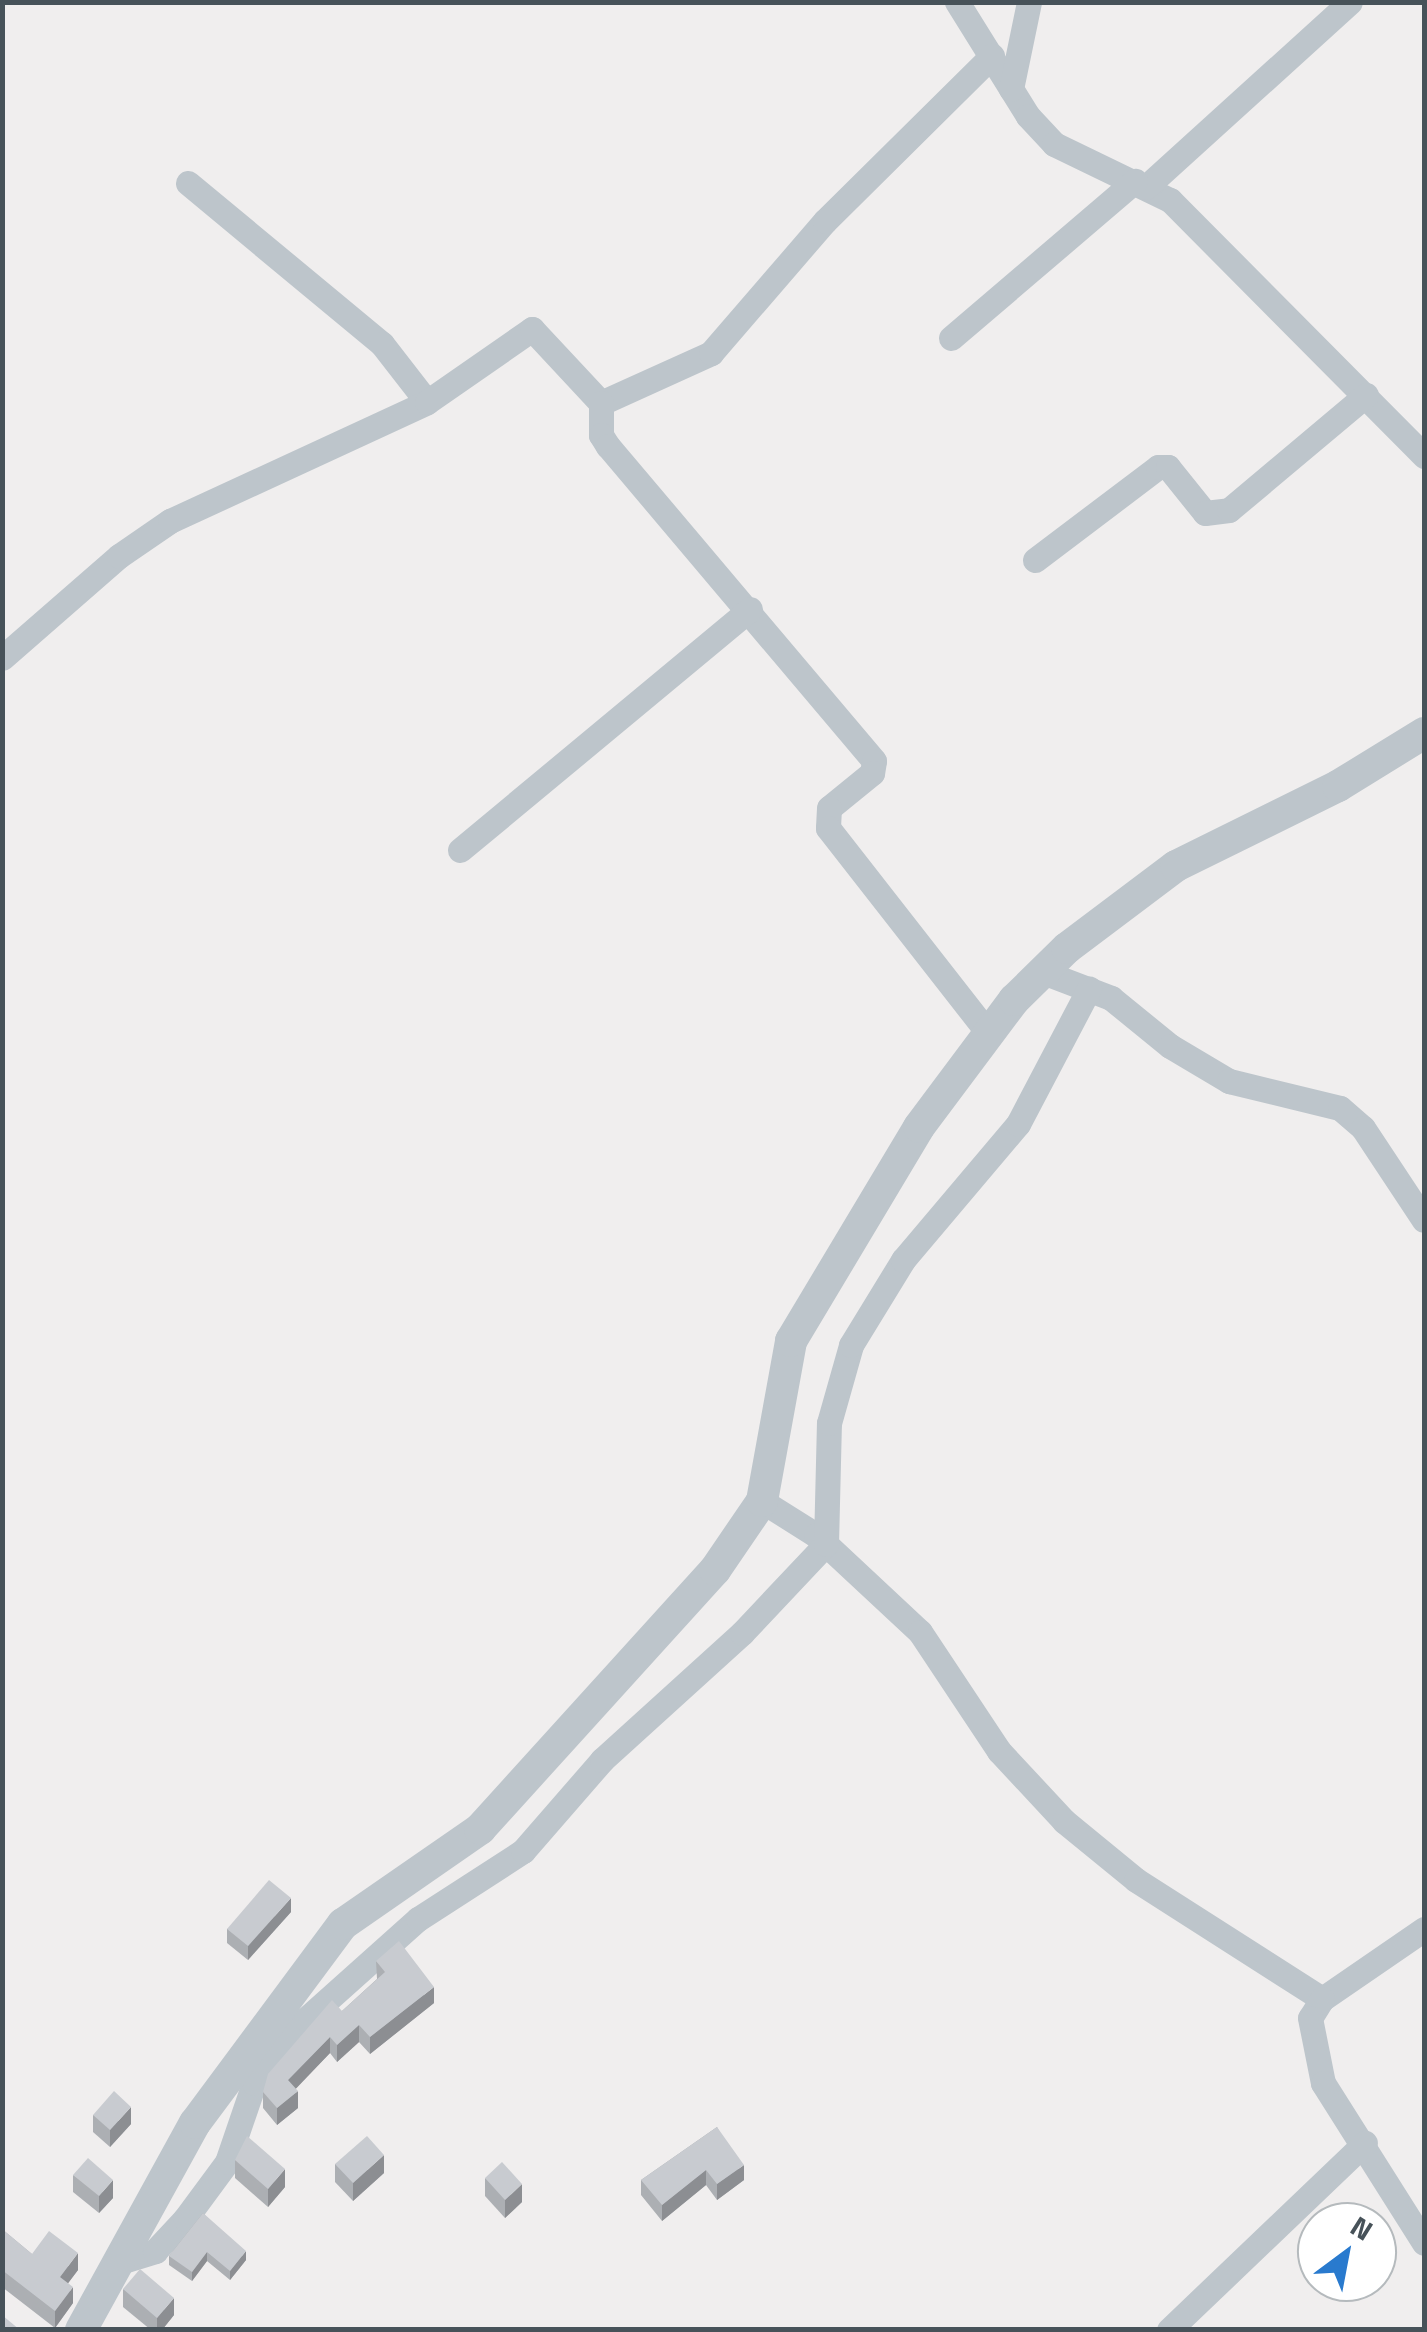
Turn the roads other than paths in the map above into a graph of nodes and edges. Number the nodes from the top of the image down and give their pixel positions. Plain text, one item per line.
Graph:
1 (957, 2) edge
2 (1029, 2) edge
3 (1350, 2) edge
4 (992, 56) junction
5 (1011, 89) junction
6 (188, 183) dead end
7 (1140, 184) junction
8 (951, 338) dead end
9 (1366, 396) junction
10 (427, 402) junction
11 (601, 403) junction
12 (1424, 456) edge
13 (1035, 560) dead end
14 (750, 609) junction
15 (2, 658) edge
16 (1424, 733) edge
17 (460, 850) dead end
18 (1043, 972) junction
19 (1090, 988) junction
20 (988, 1033) junction
21 (1424, 1220) edge
22 (762, 1501) junction
23 (826, 1544) junction
24 (1424, 1929) edge
25 (1322, 1999) junction
26 (1365, 2143) junction
27 (1424, 2243) edge
28 (123, 2261) junction
29 (81, 2330) edge
30 (1169, 2330) edge

1 - 4 street
2 - 5 street
3 - 7 street
4 - 5 street
4 - 11 street
5 - 7 street
6 - 10 street
7 - 8 street
7 - 9 street
9 - 12 street
9 - 13 street
10 - 11 street
10 - 15 street
11 - 14 street
14 - 17 street
14 - 20 street
16 - 18 street
18 - 19 street
18 - 20 street
19 - 21 street
19 - 23 street
20 - 22 street
22 - 23 street
22 - 28 street
23 - 25 street
23 - 28 street
24 - 25 street
25 - 26 street
26 - 27 street
26 - 30 street
28 - 29 street

